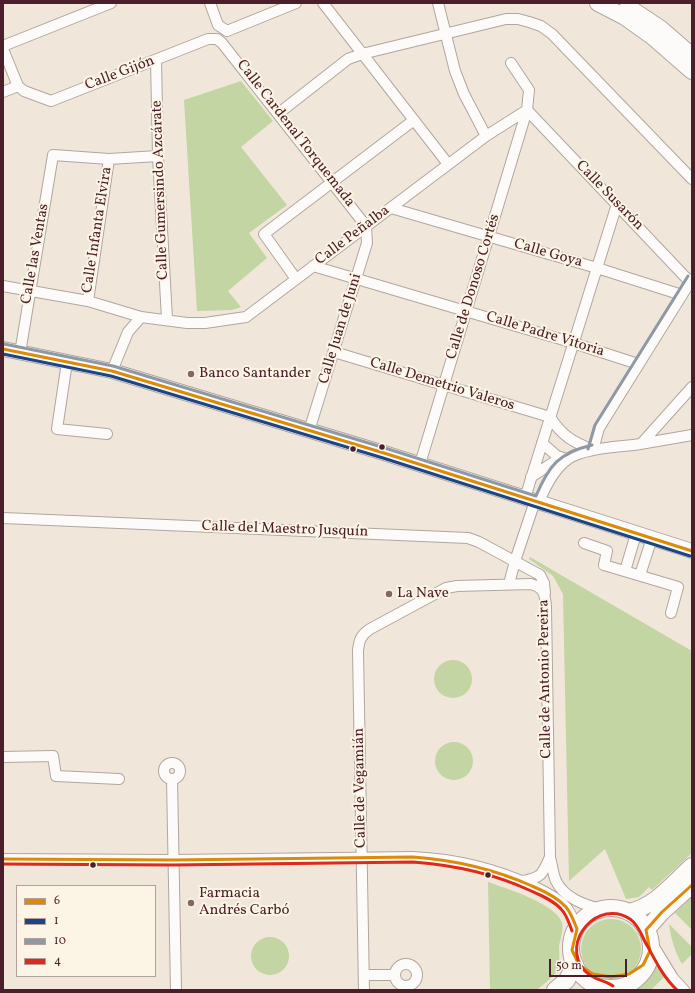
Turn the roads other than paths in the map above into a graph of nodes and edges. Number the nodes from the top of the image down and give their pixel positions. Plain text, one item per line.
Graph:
1 (111, 3) edge
2 (210, 3) edge
3 (296, 3) edge
4 (323, 3) edge
5 (438, 3) edge
6 (598, 3) edge
7 (621, 3) edge
8 (446, 34) junction
9 (222, 43) joint
10 (3, 46) edge
11 (3, 49) edge
12 (362, 54) junction
13 (692, 56) edge
14 (156, 60) junction
15 (510, 63) dead end
16 (692, 72) edge
17 (18, 86) junction
18 (3, 92) edge
19 (527, 110) junction
20 (279, 114) junction
21 (414, 120) junction
22 (486, 136) junction
23 (158, 156) junction
24 (109, 159) junction
25 (448, 164) junction
26 (692, 179) edge
27 (333, 182) junction
28 (617, 204) junction
29 (391, 208) junction
30 (366, 226) junction
31 (489, 237) junction
32 (313, 266) junction
33 (597, 268) junction
34 (296, 279) junction
35 (357, 279) junction
36 (691, 280) edge
37 (3, 286) edge
38 (30, 290) junction
39 (682, 295) junction
40 (88, 301) junction
41 (466, 312) junction
42 (141, 317) junction
43 (167, 320) junction
44 (574, 343) junction
45 (3, 349) edge
46 (334, 352) junction
47 (20, 353) junction
48 (67, 362) junction
49 (638, 364) junction
50 (112, 371) junction
51 (444, 384) junction
52 (692, 387) edge
53 (550, 418) junction
54 (309, 431) junction
55 (107, 434) dead end
56 (692, 435) edge
57 (570, 440) junction
58 (542, 443) junction
59 (641, 444) junction
60 (593, 450) junction
61 (567, 459) junction
62 (420, 464) junction
63 (531, 477) junction
64 (533, 500) junction
65 (3, 518) edge
66 (636, 534) junction
67 (652, 538) junction
68 (584, 543) dead end
69 (692, 551) edge
70 (515, 561) junction
71 (625, 571) junction
72 (640, 576) junction
73 (509, 584) junction
74 (545, 593) junction
75 (671, 613) dead end
76 (370, 629) joint
77 (3, 757) edge
78 (119, 779) dead end
79 (172, 779) dead end
80 (550, 857) junction
81 (362, 858) junction
82 (3, 859) edge
83 (173, 860) junction
84 (692, 866) edge
85 (523, 881) junction
86 (692, 885) edge
87 (603, 910) junction
88 (628, 912) junction
89 (577, 929) junction
90 (648, 936) junction
91 (575, 964) junction
92 (364, 975) junction
93 (394, 975) dead end
94 (583, 986) edge
95 (608, 989) edge
96 (176, 990) edge
97 (364, 990) edge
98 (555, 990) edge
99 (684, 990) edge

1 - 10 street
2 - 3 street
4 - 12 street
5 - 8 street
6 - 16 main road
7 - 13 main road
8 - 12 street
8 - 22 street
8 - 26 street
9 - 14 street, Calle Gijón
9 - 20 street, Calle Cardenal Torquemada
11 - 17 street
12 - 20 street
12 - 21 street
14 - 17 street, Calle Gijón
14 - 23 street, Calle Gumersindo Azcárate
15 - 19 street, Calle de Donoso Cortés
17 - 18 street
19 - 22 street, Calle Peñalba
19 - 28 street, Calle Susarón
19 - 31 street, Calle de Donoso Cortés
20 - 27 street, Calle Cardenal Torquemada
21 - 25 street
21 - 27 street
22 - 25 street, Calle Peñalba
23 - 24 street
23 - 43 street, Calle Gumersindo Azcárate
24 - 38 street, Calle las Ventas
24 - 40 street, Calle Infanta Elvira
25 - 29 street, Calle Peñalba
27 - 30 street, Calle Cardenal Torquemada
27 - 34 street
28 - 33 street
28 - 36 street, Calle Susarón
29 - 30 street, Calle Peñalba
29 - 31 street, Calle Goya
30 - 32 street, Calle Peñalba
30 - 35 street, Calle Juan de Juni
31 - 33 street, Calle Goya
31 - 41 street, Calle de Donoso Cortés
32 - 34 street, Calle Peñalba
32 - 35 street, Calle Padre Vitoria
33 - 39 street, Calle Goya
33 - 44 street
34 - 43 street, Calle Peñalba
35 - 41 street, Calle Padre Vitoria
35 - 46 street, Calle Juan de Juni
36 - 39 street
37 - 38 street, Calle Peñalba
38 - 40 street, Calle Peñalba
38 - 47 street, Calle las Ventas
39 - 49 street
40 - 42 street, Calle Peñalba
41 - 44 street, Calle Padre Vitoria
41 - 51 street, Calle de Donoso Cortés
42 - 43 street, Calle Peñalba
42 - 50 street
44 - 49 street, Calle Padre Vitoria
44 - 53 street
45 - 47 main road
46 - 51 street, Calle Demetrio Valeros
46 - 54 street, Calle Juan de Juni
47 - 48 main road
48 - 50 main road
48 - 55 street
49 - 60 street
50 - 54 main road
51 - 53 street, Calle Demetrio Valeros
51 - 62 street, Calle de Donoso Cortés
52 - 59 street
53 - 57 street
53 - 58 street
54 - 62 main road
56 - 59 street
57 - 60 street
57 - 61 street
58 - 61 street
58 - 63 street
59 - 60 street
60 - 61 street
61 - 63 street
61 - 64 street
62 - 64 main road
63 - 64 street
64 - 66 main road
64 - 70 street
65 - 70 street, Calle del Maestro Jusquín
66 - 67 main road
66 - 71 street
67 - 69 main road
67 - 72 street
68 - 71 street
70 - 73 street
70 - 74 street, Calle del Maestro Jusquín
71 - 72 street
72 - 75 street
73 - 74 street, Calle de Antonio Pereira
73 - 76 street, Calle de Antonio Pereira
74 - 80 street, Calle de Antonio Pereira
76 - 81 street, Calle de Vegamián
77 - 78 street
79 - 83 street
80 - 85 street
80 - 87 street, Calle de Antonio Pereira
81 - 83 street
81 - 85 street
81 - 92 street, Calle de Vegamián
82 - 83 street
83 - 96 street
84 - 88 main road
85 - 89 street
86 - 90 main road
87 - 88 main road
87 - 89 main road
88 - 90 main road
89 - 91 main road
90 - 95 main road
90 - 99 street
91 - 94 main road
91 - 98 main road
92 - 93 street
92 - 97 street, Calle de Vegamián
94 - 95 main road

